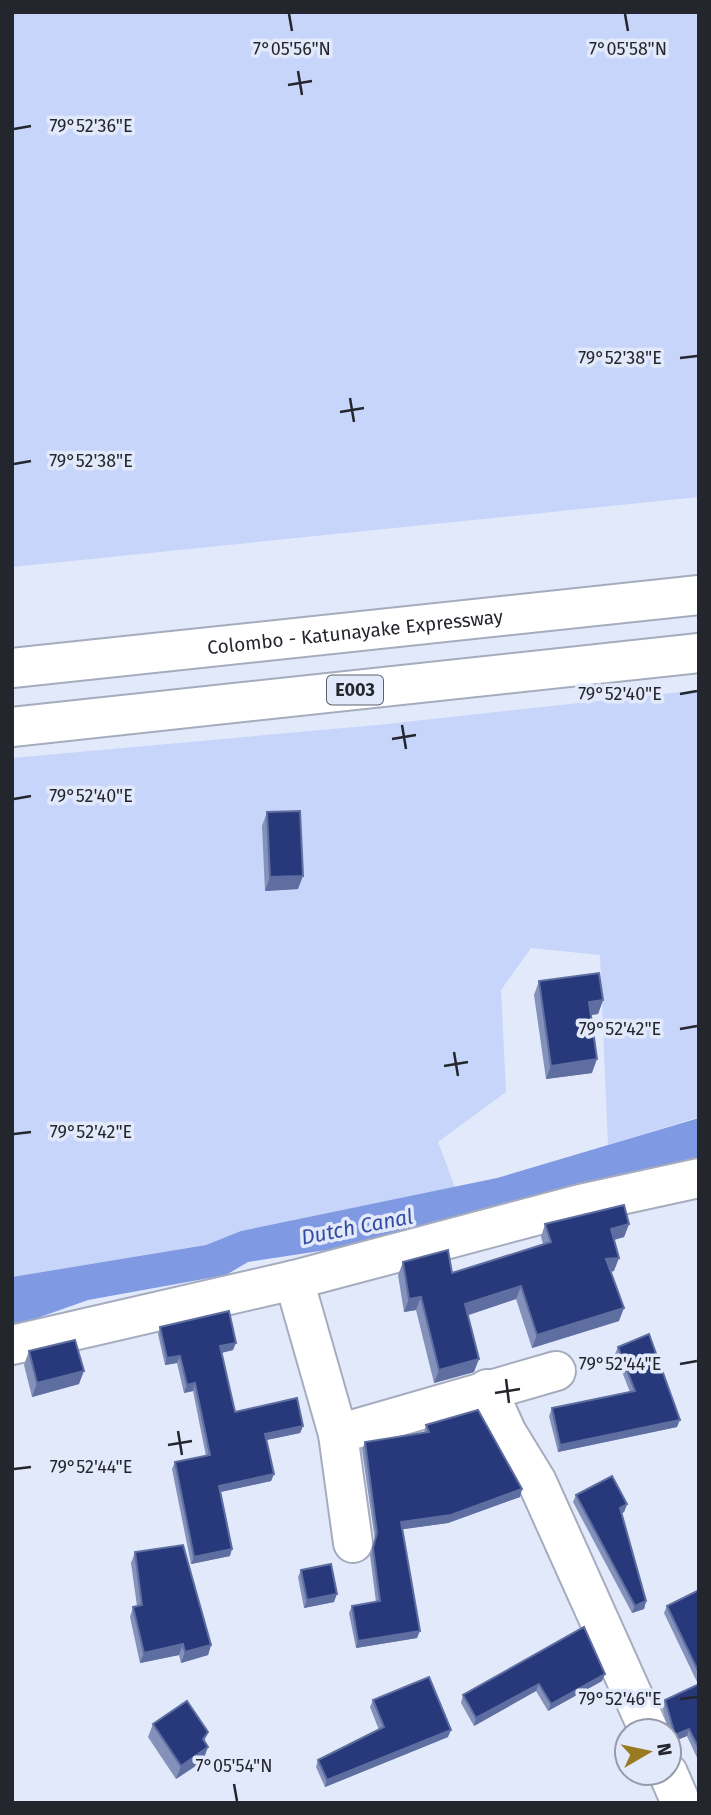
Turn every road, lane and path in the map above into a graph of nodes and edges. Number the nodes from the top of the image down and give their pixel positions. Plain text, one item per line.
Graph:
1 (699, 595) edge
2 (699, 653) edge
3 (12, 668) edge
4 (12, 727) edge
5 (699, 1178) edge
6 (294, 1280) junction
7 (12, 1345) edge
8 (556, 1371) dead end
9 (487, 1389) junction
10 (338, 1434) junction
11 (353, 1543) dead end
12 (643, 1717) edge

1 - 3 main road, Colombo - Katunayake Expressway
2 - 4 main road, E003
5 - 6 main road
6 - 7 main road
6 - 10 main road
8 - 9 main road
9 - 10 main road
9 - 12 main road
10 - 11 main road

